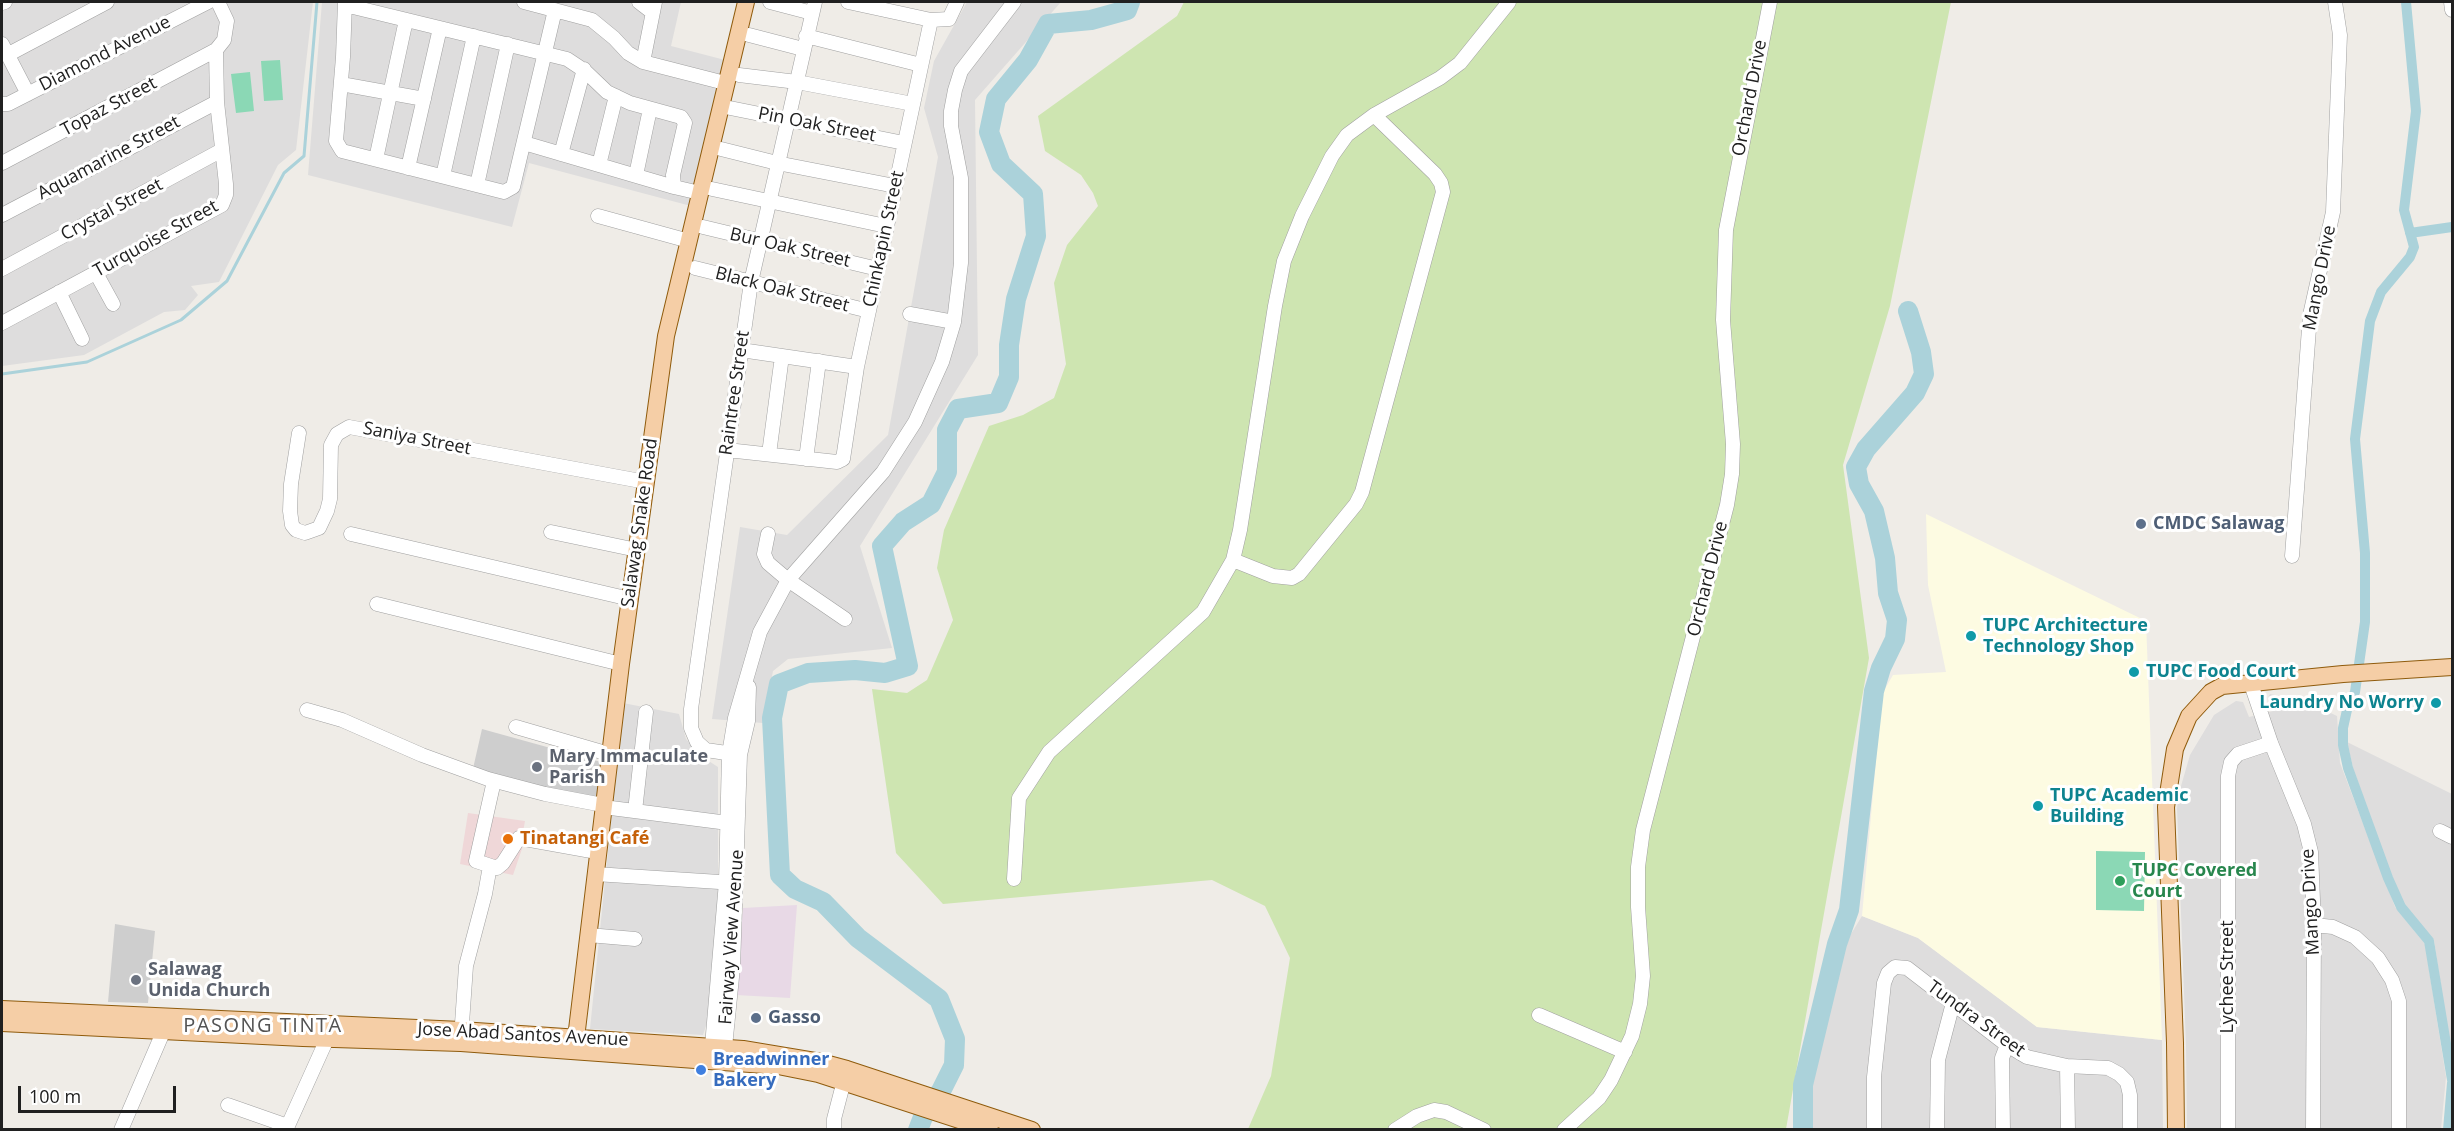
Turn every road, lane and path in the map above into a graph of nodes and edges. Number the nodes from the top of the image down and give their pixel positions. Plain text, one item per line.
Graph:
1 (107, 2) edge
2 (208, 2) edge
3 (218, 2) edge
4 (524, 2) edge
5 (639, 2) edge
6 (746, 2) edge
7 (770, 2) edge
8 (848, 2) edge
9 (957, 2) edge
10 (1014, 2) edge
11 (1509, 2) edge
12 (1757, 2) edge
13 (2335, 2) edge
14 (2451, 2) edge
15 (345, 3) edge
16 (654, 7) edge
17 (814, 7) edge
18 (1768, 7) edge
19 (1003, 9) edge
20 (555, 10) junction
21 (2452, 10) edge
22 (406, 20) junction
23 (931, 20) junction
24 (440, 28) junction
25 (749, 35) dead end
26 (474, 36) junction
27 (805, 43) junction
28 (508, 44) junction
29 (4, 50) edge
30 (216, 50) junction
31 (545, 53) junction
32 (643, 62) junction
33 (921, 65) junction
34 (584, 69) junction
35 (732, 79) junction
36 (797, 82) junction
37 (341, 84) junction
38 (390, 93) junction
39 (28, 94) junction
40 (616, 96) junction
41 (424, 99) junction
42 (217, 102) junction
43 (2, 104) edge
44 (913, 104) junction
45 (730, 108) dead end
46 (650, 109) junction
47 (1374, 115) junction
48 (787, 119) junction
49 (524, 143) junction
50 (904, 143) junction
51 (721, 149) dead end
52 (222, 150) junction
53 (561, 154) junction
54 (376, 159) junction
55 (2, 163) edge
56 (777, 163) junction
57 (599, 165) junction
58 (408, 168) junction
59 (636, 175) junction
60 (443, 176) junction
61 (477, 185) junction
62 (895, 186) junction
63 (674, 187) junction
64 (706, 191) junction
65 (768, 200) junction
66 (2, 215) edge
67 (598, 216) dead end
68 (886, 226) junction
69 (703, 227) dead end
70 (759, 240) junction
71 (689, 241) junction
72 (695, 268) dead end
73 (878, 269) junction
74 (2, 270) edge
75 (96, 273) junction
76 (751, 282) junction
77 (59, 292) junction
78 (113, 304) dead end
79 (868, 311) junction
80 (910, 314) dead end
81 (954, 322) junction
82 (2, 323) edge
83 (82, 339) dead end
84 (741, 350) junction
85 (782, 356) junction
86 (819, 361) junction
87 (857, 367) junction
88 (299, 434) dead end
89 (727, 450) junction
90 (769, 454) junction
91 (806, 459) junction
92 (646, 482) junction
93 (551, 532) dead end
94 (351, 534) dead end
95 (768, 534) dead end
96 (637, 550) junction
97 (2292, 555) dead end
98 (1233, 560) junction
99 (788, 580) junction
100 (630, 599) junction
101 (377, 604) dead end
102 (845, 620) dead end
103 (621, 664) junction
104 (2452, 667) edge
105 (2251, 684) junction
106 (307, 710) dead end
107 (646, 712) dead end
108 (516, 727) dead end
109 (2271, 742) junction
110 (609, 754) junction
111 (734, 754) junction
112 (494, 781) junction
113 (607, 807) junction
114 (635, 811) junction
115 (728, 823) junction
116 (597, 852) junction
117 (490, 866) junction
118 (594, 874) junction
119 (1014, 879) dead end
120 (731, 882) junction
121 (2313, 925) junction
122 (588, 935) junction
123 (635, 939) dead end
124 (1953, 1003) junction
125 (2, 1009) edge
126 (1539, 1015) dead end
127 (2, 1023) edge
128 (164, 1024) junction
129 (327, 1031) junction
130 (461, 1036) junction
131 (574, 1044) junction
132 (2007, 1045) junction
133 (718, 1051) junction
134 (1625, 1052) junction
135 (2067, 1066) junction
136 (846, 1075) junction
137 (228, 1105) dead end
138 (967, 1114) junction
139 (287, 1128) edge
140 (121, 1130) edge
141 (834, 1130) edge
142 (990, 1130) edge
143 (1032, 1130) edge
144 (1395, 1130) edge
145 (1484, 1130) edge
146 (1564, 1130) edge
147 (1874, 1130) edge
148 (1937, 1130) edge
149 (2003, 1130) edge
150 (2068, 1130) edge
151 (2130, 1130) edge
152 (2176, 1130) edge
153 (2228, 1130) edge
154 (2313, 1130) edge
155 (2399, 1130) edge

1 - 29 street
2 - 39 street, Diamond Avenue
3 - 30 street, Turquoise Street
4 - 20 street
5 - 16 street
6 - 35 main road, Salawag Snake Road
7 - 17 street
8 - 23 street
9 - 23 street
10 - 19 street, Fairway View Avenue
11 - 47 street
12 - 18 street
13 - 97 street, Mango Drive
14 - 21 street
15 - 22 street
15 - 37 street
16 - 32 street
17 - 27 street, Raintree Street
18 - 134 street, Orchard Drive
19 - 81 street, Fairway View Avenue
20 - 31 street
20 - 32 street
22 - 24 street
22 - 38 street
23 - 33 street, Chinkapin Street
24 - 26 street
24 - 41 street
25 - 27 street
26 - 28 street
26 - 60 street
27 - 33 street
27 - 36 street, Raintree Street
28 - 31 street
28 - 61 street
29 - 39 street
30 - 42 street, Turquoise Street
30 - 55 street, Topaz Street
31 - 34 street
31 - 49 street
32 - 35 street
33 - 44 street, Chinkapin Street
34 - 40 street
34 - 53 street
35 - 36 street
35 - 64 main road, Salawag Snake Road
36 - 44 street
36 - 48 street, Raintree Street
37 - 38 street
37 - 54 street
38 - 41 street
38 - 54 street
39 - 43 street, Diamond Avenue
40 - 46 street
40 - 57 street
41 - 58 street
42 - 52 street, Turquoise Street
42 - 66 street, Aquamarine Street
44 - 50 street, Chinkapin Street
45 - 48 street, Pin Oak Street
46 - 59 street
46 - 63 street
47 - 98 street
47 - 98 street
48 - 50 street, Pin Oak Street
48 - 56 street, Raintree Street
49 - 53 street
49 - 61 street
50 - 62 street, Chinkapin Street
51 - 56 street
52 - 74 street, Crystal Street
52 - 75 street, Turquoise Street
53 - 57 street
54 - 58 street
56 - 62 street
56 - 65 street, Raintree Street
57 - 59 street
58 - 60 street
59 - 63 street
60 - 61 street
62 - 68 street, Chinkapin Street
63 - 64 street
64 - 65 street
64 - 71 main road, Salawag Snake Road
65 - 68 street
65 - 70 street, Raintree Street
67 - 71 street
68 - 73 street, Chinkapin Street
69 - 70 street, Bur Oak Street
70 - 73 street, Bur Oak Street
70 - 76 street, Raintree Street
71 - 92 main road, Salawag Snake Road
72 - 76 street, Black Oak Street
73 - 79 street, Chinkapin Street
75 - 77 street, Turquoise Street
75 - 78 street
76 - 79 street, Black Oak Street
76 - 84 street, Raintree Street
77 - 82 street, Turquoise Street
77 - 83 street
79 - 87 street, Chinkapin Street
80 - 81 street
81 - 99 street, Fairway View Avenue
84 - 85 street
84 - 89 street, Raintree Street
85 - 86 street
85 - 90 street
86 - 87 street
86 - 91 street
87 - 91 street, Chinkapin Street
88 - 92 street, Saniya Street
89 - 90 street
89 - 111 street, Raintree Street
90 - 91 street
92 - 96 main road, Salawag Snake Road
93 - 96 street
94 - 100 street
95 - 99 street
96 - 100 main road, Salawag Snake Road
98 - 119 street
99 - 102 street
99 - 111 street, Fairway View Avenue
100 - 103 main road, Salawag Snake Road
101 - 103 street
103 - 110 main road, Salawag Snake Road
104 - 105 main road
105 - 109 street, Mango Drive
105 - 152 main road
106 - 112 street
107 - 114 street
108 - 110 street
109 - 121 street, Mango Drive
109 - 153 street, Lychee Street
110 - 113 main road, Salawag Snake Road
111 - 115 street, Fairway View Avenue
111 - 120 street, Fairway View Avenue
112 - 113 street
112 - 117 street
113 - 114 street
113 - 116 main road, Salawag Snake Road
114 - 115 street
115 - 120 street, Fairway View Avenue
116 - 117 street
116 - 118 main road, Salawag Snake Road
117 - 130 street
118 - 120 street
118 - 122 main road, Salawag Snake Road
120 - 133 street, Fairway View Avenue
121 - 154 street, Mango Drive
121 - 155 street
122 - 123 street
122 - 131 main road, Salawag Snake Road
124 - 132 street, Tundra Street
124 - 147 street, Tundra Street
124 - 148 street
125 - 128 main road, Jose Abad Santos Avenue
126 - 134 street
127 - 128 main road, Jose Abad Santos Avenue
128 - 129 main road, Jose Abad Santos Avenue
128 - 140 street
129 - 130 main road, Jose Abad Santos Avenue
129 - 139 street
130 - 131 main road, Jose Abad Santos Avenue
131 - 133 main road, Jose Abad Santos Avenue
132 - 135 street, Tundra Street
132 - 149 street
133 - 136 main road, Jose Abad Santos Avenue
134 - 146 street, Orchard Drive
135 - 150 street
135 - 151 street, Tundra Street
136 - 138 main road, Jose Abad Santos Avenue
136 - 141 street
137 - 139 street
138 - 142 main road, Jose Abad Santos Avenue
138 - 143 main road, Jose Abad Santos Avenue
144 - 145 street

